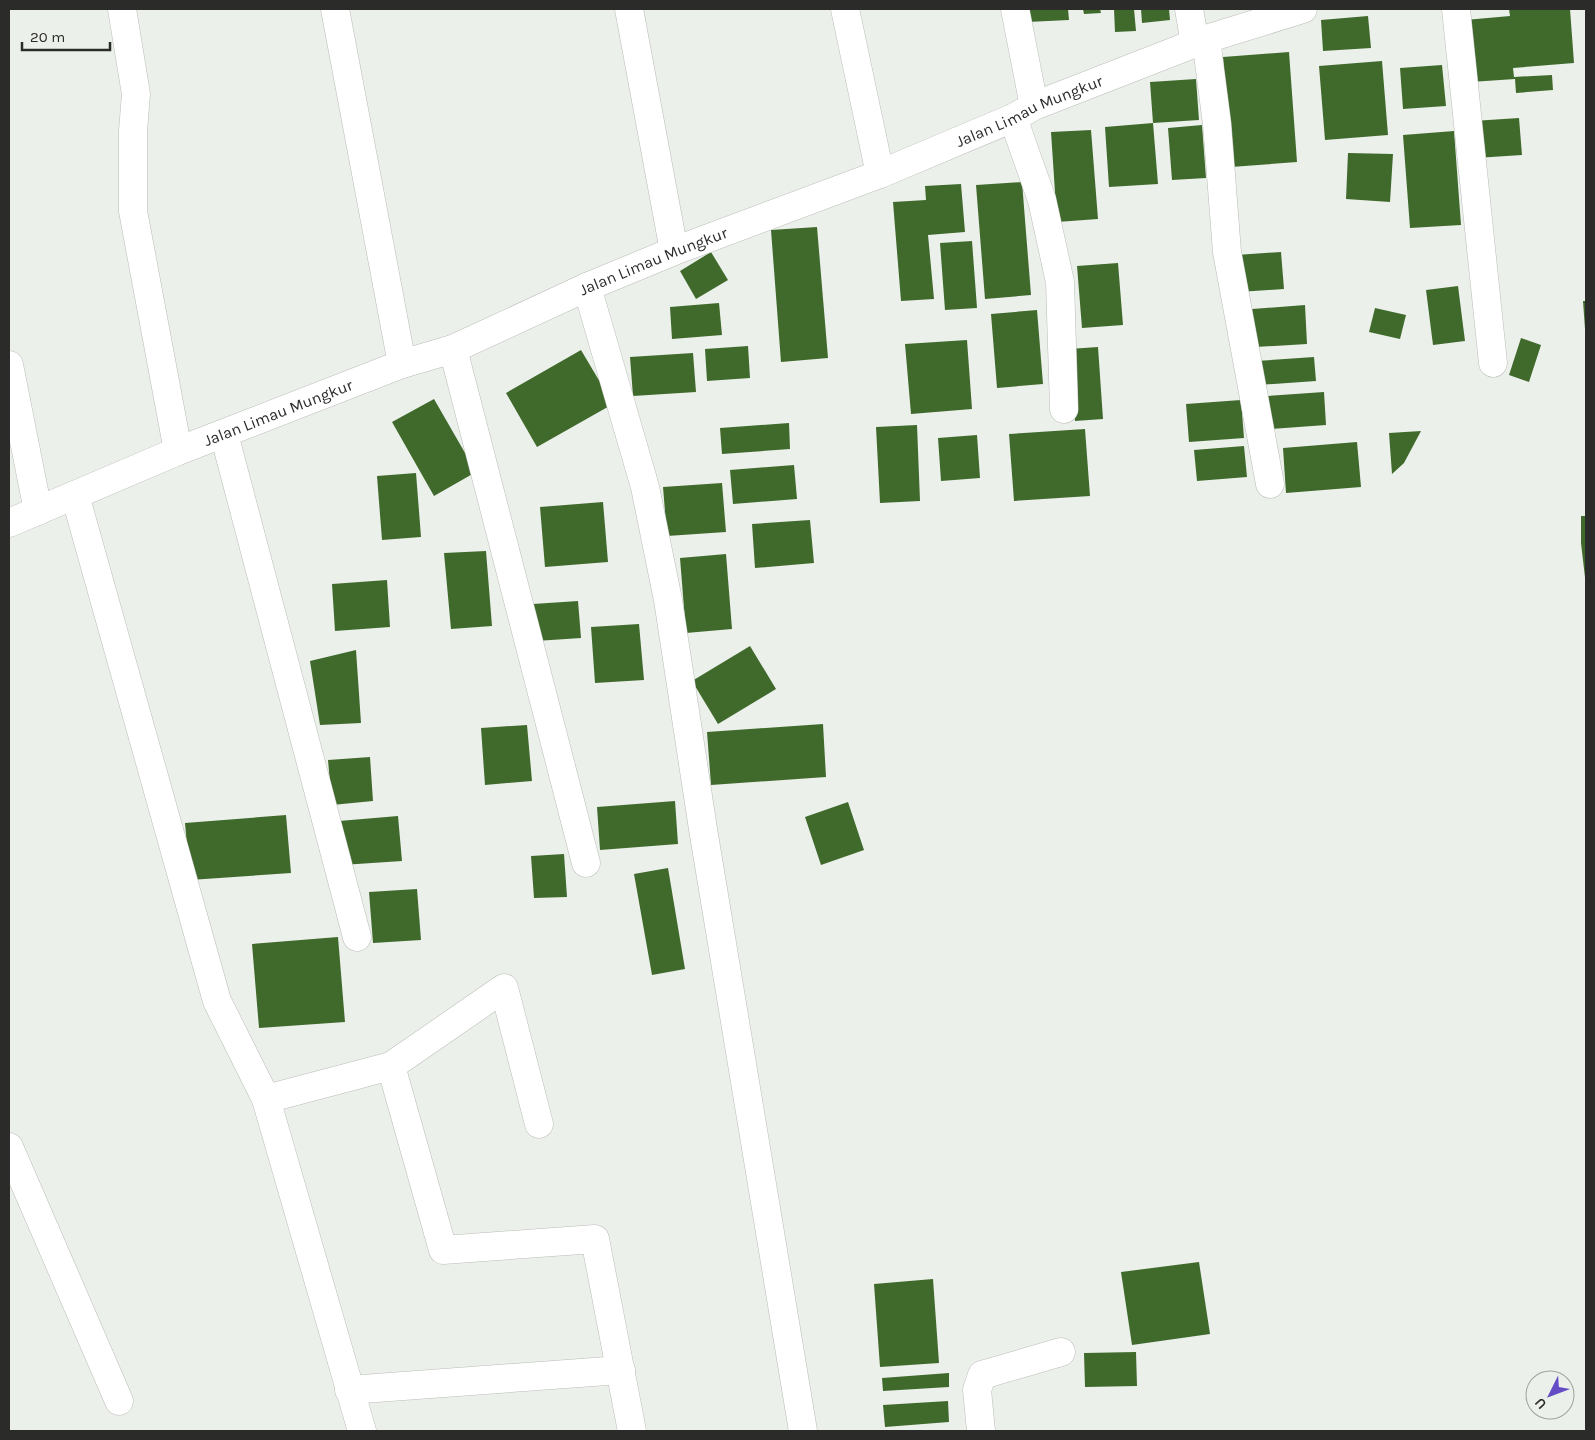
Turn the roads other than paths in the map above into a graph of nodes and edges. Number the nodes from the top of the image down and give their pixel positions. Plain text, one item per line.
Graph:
1 (122, 9) edge
2 (334, 9) edge
3 (629, 9) edge
4 (844, 9) edge
5 (1015, 9) edge
6 (1189, 9) edge
7 (1303, 9) edge
8 (1456, 9) edge
9 (1200, 42) junction
10 (1024, 112) junction
11 (880, 174) junction
12 (674, 251) junction
13 (588, 287) junction
14 (452, 349) junction
15 (1493, 363) dead end
16 (402, 364) junction
17 (9, 365) edge
18 (1064, 409) dead end
19 (224, 434) junction
20 (178, 451) junction
21 (1270, 484) dead end
22 (75, 495) junction
23 (38, 511) junction
24 (9, 523) edge
25 (586, 863) dead end
26 (357, 936) dead end
27 (390, 1066) junction
28 (266, 1099) junction
29 (539, 1124) dead end
30 (9, 1147) edge
31 (1062, 1352) dead end
32 (621, 1370) junction
33 (348, 1390) junction
34 (120, 1401) dead end
35 (362, 1431) edge
36 (632, 1431) edge
37 (803, 1431) edge
38 (981, 1431) edge

1 - 20 street
2 - 16 street
3 - 12 street
4 - 11 street
5 - 10 street
6 - 9 street
7 - 9 street, Jalan Limau Mungkur
8 - 15 street
9 - 10 street, Jalan Limau Mungkur
9 - 21 street
10 - 11 street, Jalan Limau Mungkur
10 - 18 street
11 - 12 street, Jalan Limau Mungkur
12 - 13 street, Jalan Limau Mungkur
13 - 14 street, Jalan Limau Mungkur
13 - 37 street
14 - 16 street, Jalan Limau Mungkur
14 - 25 street
16 - 19 street, Jalan Limau Mungkur
17 - 23 street
19 - 20 street, Jalan Limau Mungkur
19 - 26 street
20 - 22 street, Jalan Limau Mungkur
22 - 23 street, Jalan Limau Mungkur
22 - 28 street
23 - 24 street, Jalan Limau Mungkur
27 - 28 street
27 - 29 street
27 - 32 street
28 - 33 street
30 - 34 street
31 - 38 street
32 - 33 street
32 - 36 street
33 - 35 street

